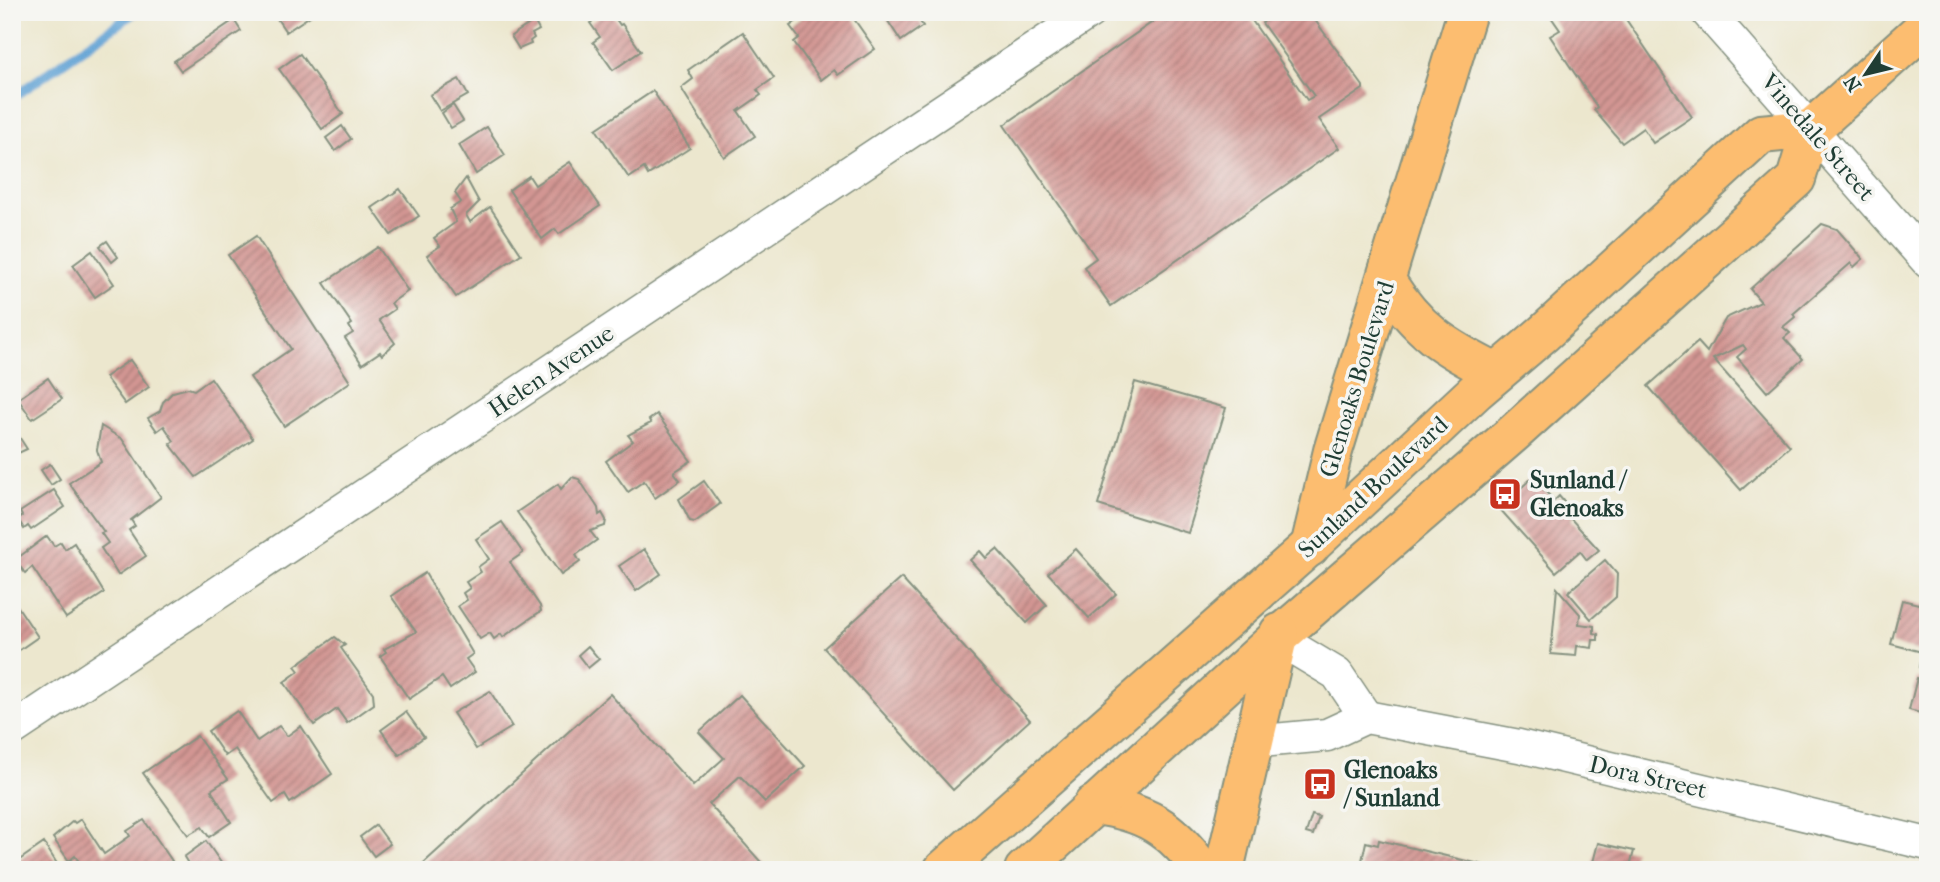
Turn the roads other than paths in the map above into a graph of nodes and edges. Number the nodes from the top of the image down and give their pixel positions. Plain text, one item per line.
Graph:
1 (1090, 12) edge
2 (1467, 12) edge
3 (1707, 12) edge
4 (1928, 24) edge
5 (1811, 128) junction
6 (1928, 262) edge
7 (1386, 281) junction
8 (1496, 373) junction
9 (1311, 545) junction
10 (1277, 638) junction
11 (1366, 717) junction
12 (12, 730) edge
13 (1251, 742) junction
14 (1093, 806) junction
15 (1928, 844) edge
16 (943, 870) edge
17 (1024, 870) edge
18 (1202, 870) edge
19 (1224, 870) edge

1 - 12 street, Helen Avenue
2 - 7 main road, Glenoaks Boulevard
3 - 5 street, Vinedale Street
4 - 5 main road
5 - 6 street, Vinedale Street
5 - 8 main road, Sunland Boulevard
5 - 10 main road, Sunland Boulevard
7 - 8 main road
7 - 9 main road, Glenoaks Boulevard
8 - 9 main road, Sunland Boulevard
9 - 10 main road, Glenoaks Boulevard
9 - 16 main road, Sunland Boulevard
10 - 11 street
10 - 13 main road, Glenoaks Boulevard
10 - 14 main road, Sunland Boulevard
11 - 13 street
11 - 15 street, Dora Street
13 - 19 main road, Glenoaks Boulevard
14 - 17 main road, Sunland Boulevard
14 - 18 main road

